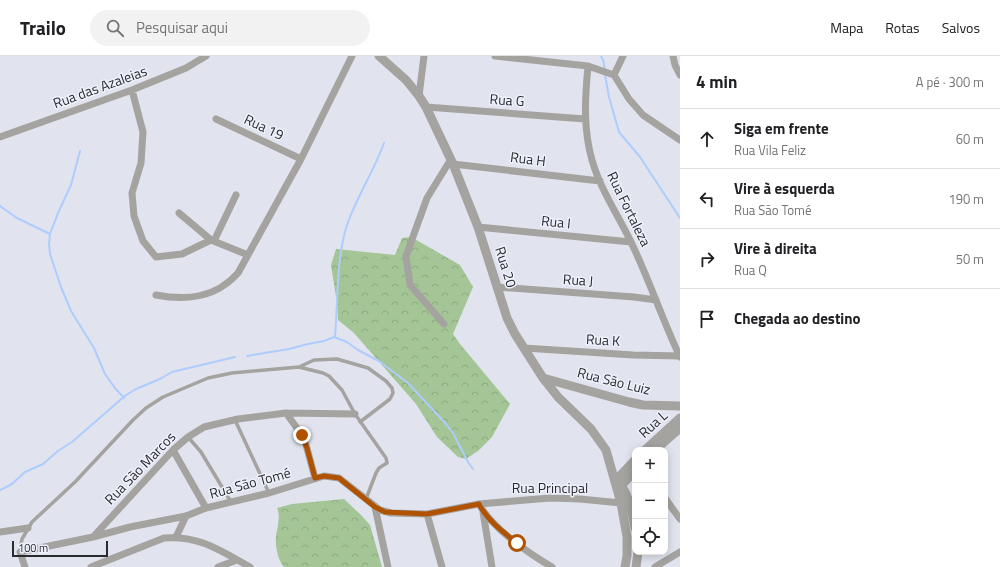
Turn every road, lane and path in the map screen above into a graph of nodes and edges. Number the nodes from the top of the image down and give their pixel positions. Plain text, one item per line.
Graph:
1 (206, 56) edge
2 (352, 56) edge
3 (379, 56) edge
4 (424, 56) edge
5 (495, 56) edge
6 (623, 56) edge
7 (674, 56) edge
8 (588, 66) junction
9 (614, 75) junction
10 (680, 75) edge
11 (132, 90) junction
12 (419, 96) junction
13 (426, 107) junction
14 (216, 119) dead end
15 (585, 119) junction
16 (0, 137) edge
17 (680, 140) edge
18 (301, 159) junction
19 (452, 161) junction
20 (600, 181) junction
21 (236, 196) dead end
22 (179, 213) dead end
23 (478, 227) junction
24 (213, 240) junction
25 (631, 242) junction
26 (248, 255) junction
27 (497, 287) junction
28 (156, 295) dead end
29 (656, 300) junction
30 (444, 324) dead end
31 (678, 345) edge
32 (524, 348) junction
33 (680, 356) edge
34 (299, 367) junction
35 (543, 378) junction
36 (680, 406) edge
37 (286, 413) junction
38 (355, 414) junction
39 (680, 418) edge
40 (234, 419) junction
41 (360, 422) junction
42 (680, 428) edge
43 (188, 437) junction
44 (648, 447) edge
45 (658, 447) edge
46 (173, 450) junction
47 (632, 464) edge
48 (632, 473) edge
49 (315, 478) junction
50 (618, 485) junction
51 (269, 492) junction
52 (366, 499) junction
53 (231, 502) junction
54 (668, 502) edge
55 (621, 503) junction
56 (479, 504) junction
57 (375, 507) junction
58 (206, 508) junction
59 (483, 512) junction
60 (427, 514) junction
61 (186, 516) junction
62 (633, 519) edge
63 (680, 519) edge
64 (28, 528) junction
65 (0, 532) edge
66 (93, 537) junction
67 (176, 537) junction
68 (20, 552) junction
69 (680, 552) edge
70 (638, 555) edge
71 (237, 560) junction
72 (25, 567) edge
73 (91, 567) edge
74 (218, 567) edge
75 (250, 567) edge
76 (388, 567) edge
77 (442, 567) edge
78 (492, 567) edge
79 (552, 567) edge
80 (625, 567) edge
81 (636, 567) edge
82 (655, 567) edge

1 - 11 street, Rua das Azaleias
2 - 18 street
3 - 12 street, Rua 20
4 - 12 street
5 - 8 street
6 - 9 street
7 - 10 street
8 - 9 street
8 - 15 street, Rua Fortaleza
9 - 17 street
11 - 16 street, Rua das Azaleias
11 - 24 street
12 - 13 street, Rua 20
13 - 15 street, Rua G
13 - 19 street, Rua 20
14 - 18 street, Rua 19
15 - 20 street, Rua Fortaleza
18 - 26 street
19 - 20 street, Rua H
19 - 23 street, Rua 20
19 - 30 street
20 - 25 street, Rua Fortaleza
21 - 24 street
22 - 24 street
23 - 25 street, Rua I
23 - 27 street, Rua 20
24 - 26 street
25 - 29 street, Rua Fortaleza
26 - 28 street
27 - 29 street, Rua J
27 - 32 street, Rua 20
29 - 31 street, Rua Fortaleza
31 - 33 street, Rua Fortaleza
32 - 33 street, Rua K
32 - 35 street, Rua 20
34 - 38 lane
34 - 41 lane
34 - 64 lane
35 - 36 street, Rua São Luiz
35 - 50 street, Rua 20
37 - 38 street, Rua São Marcos
37 - 40 street, Rua São Marcos
37 - 49 street
38 - 41 lane
39 - 44 street, Rua L
40 - 43 street, Rua São Marcos
40 - 51 lane
41 - 52 lane
42 - 45 street
43 - 46 street, Rua São Marcos
43 - 53 lane
46 - 58 street
46 - 66 street, Rua São Marcos
47 - 50 street
48 - 50 street
49 - 51 street, Rua São Tomé
49 - 52 street, Rua São Tomé
50 - 55 street, Rua 20
50 - 62 street, Rua 20
51 - 53 street, Rua São Tomé
52 - 57 street, Rua São Tomé
53 - 58 street, Rua São Tomé
54 - 63 street
55 - 56 street, Rua Principal
55 - 80 street, Rua 20
56 - 59 street
56 - 60 street, Rua São Tomé
57 - 60 street, Rua São Tomé
57 - 76 street
58 - 61 street, Rua São Tomé
59 - 78 street
59 - 79 street
60 - 77 street
61 - 66 street, Rua São Tomé
61 - 67 street
64 - 65 street
64 - 68 lane
66 - 68 street, Rua São Tomé
67 - 71 street
67 - 73 street
68 - 72 street
69 - 82 street
70 - 81 street
71 - 74 street
71 - 75 street

